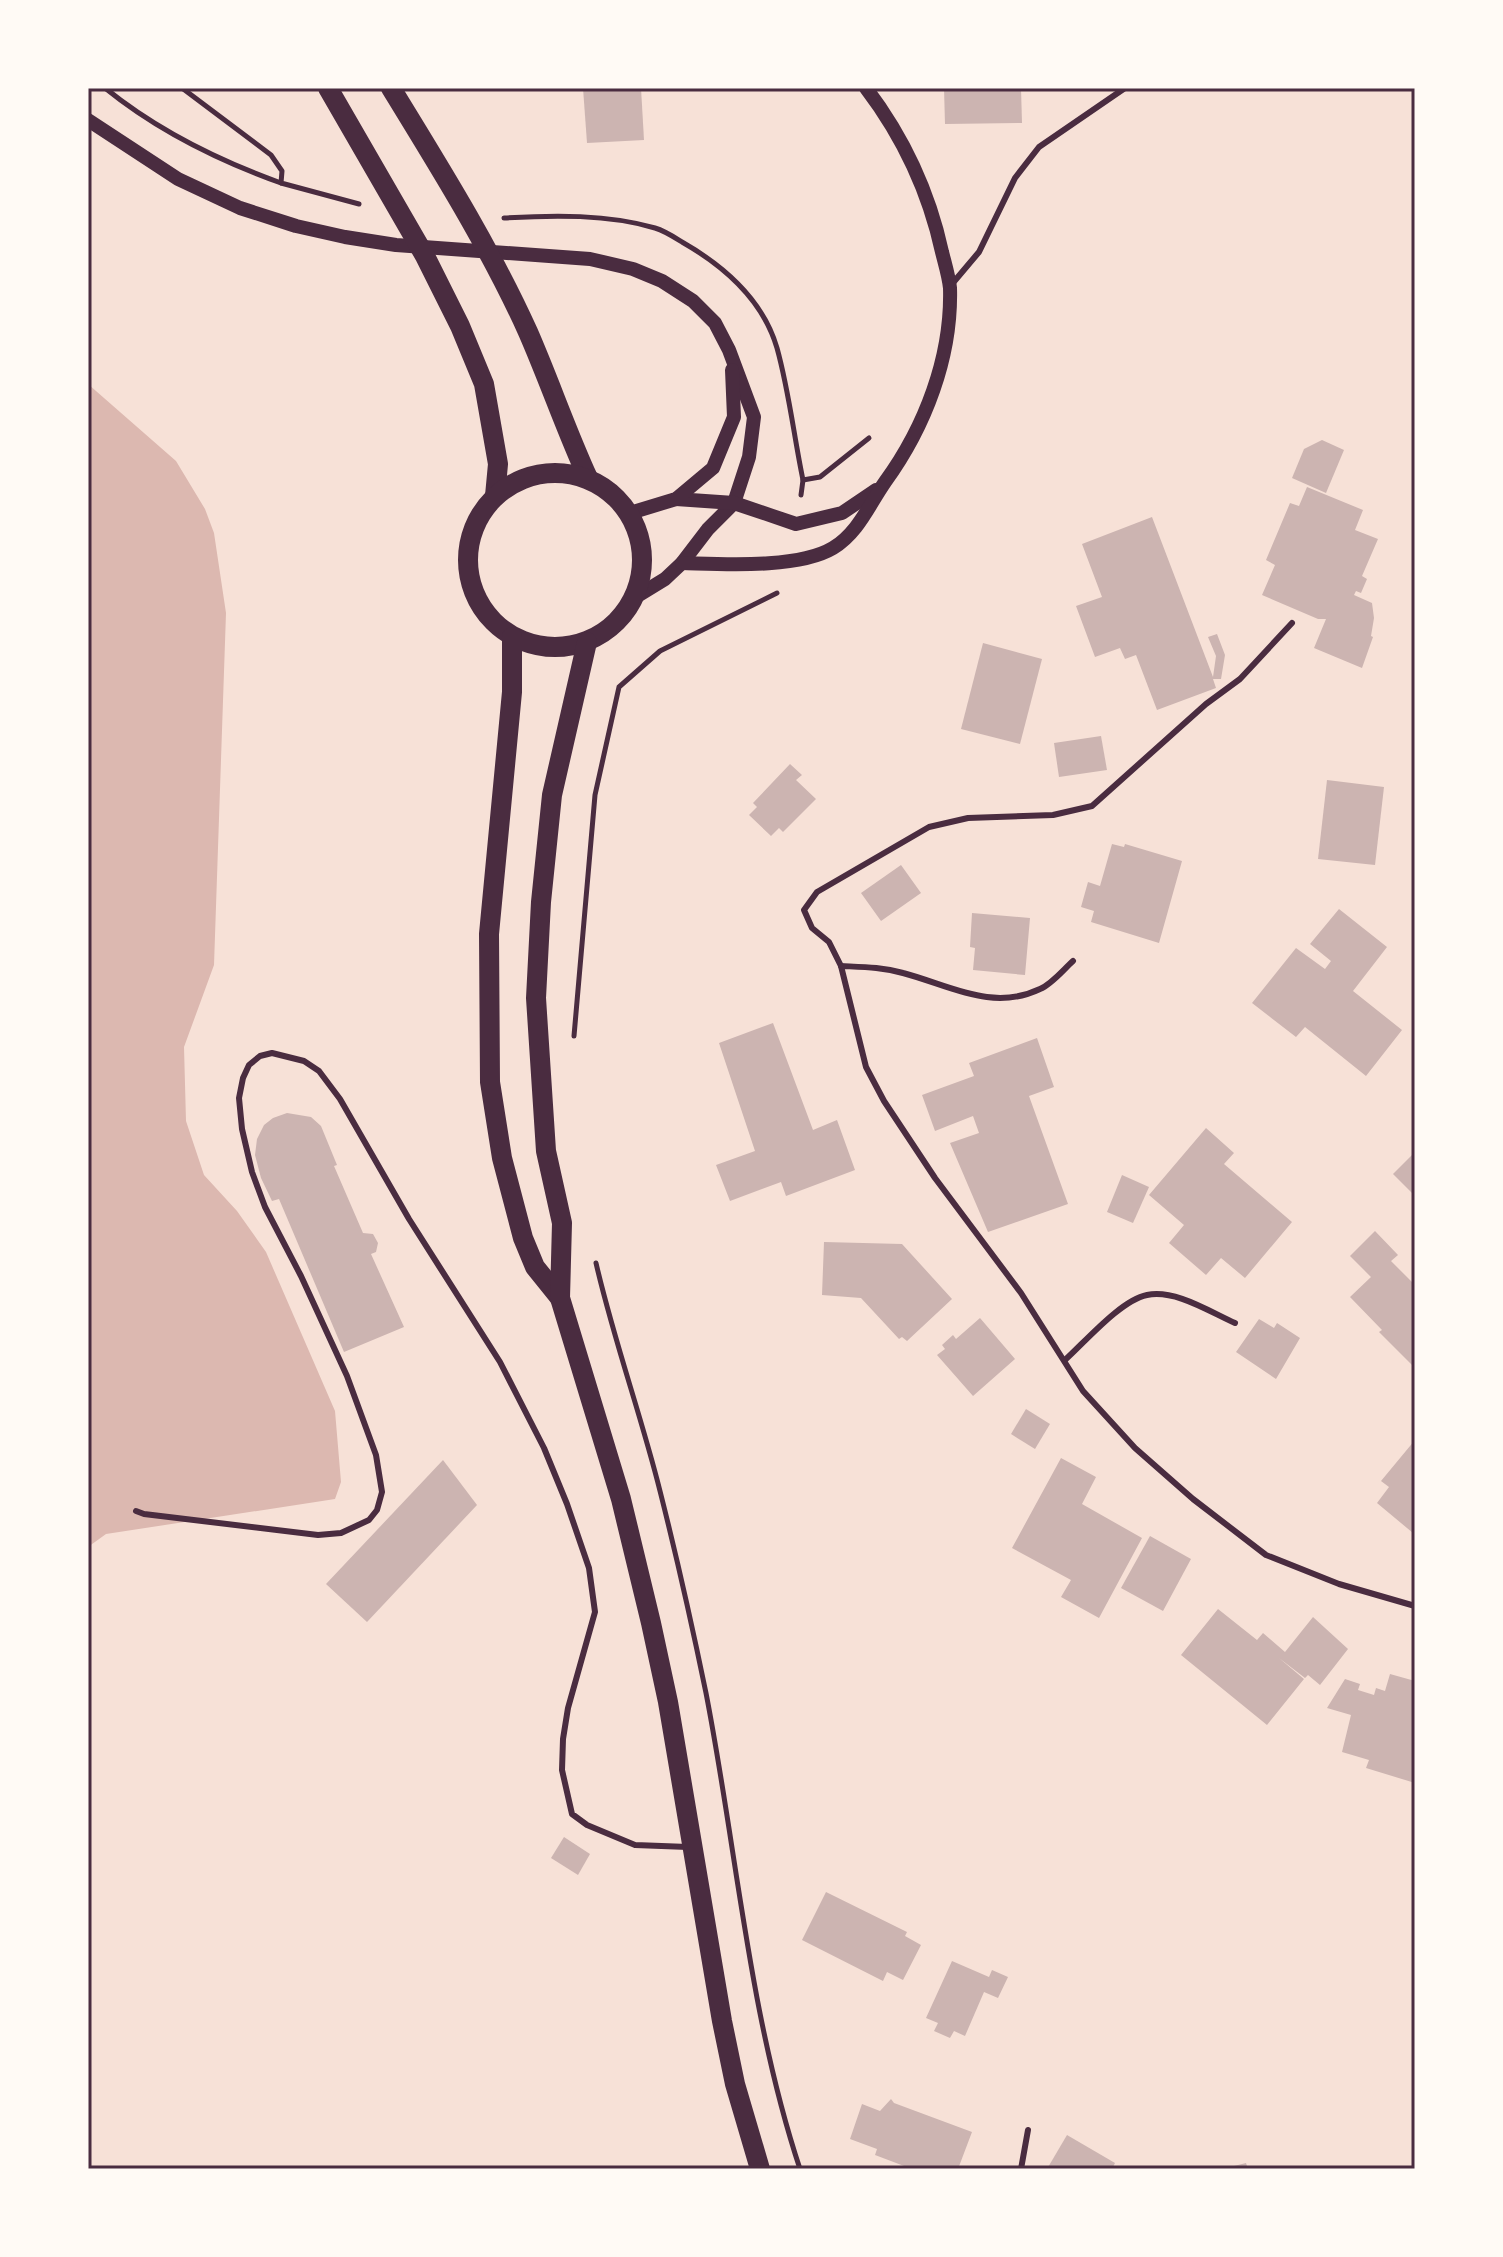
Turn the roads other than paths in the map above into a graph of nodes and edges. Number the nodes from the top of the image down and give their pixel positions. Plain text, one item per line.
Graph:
1 (328, 88) edge
2 (391, 88) edge
3 (866, 88) edge
4 (1125, 88) edge
5 (88, 120) edge
6 (950, 287) junction
7 (731, 357) junction
8 (588, 478) junction
9 (883, 485) junction
10 (495, 496) junction
11 (676, 499) junction
12 (734, 503) junction
13 (630, 513) junction
14 (682, 563) junction
15 (634, 598) junction
16 (1292, 623) dead end
17 (512, 637) junction
18 (587, 642) junction
19 (1073, 961) dead end
20 (841, 966) junction
21 (560, 1298) junction
22 (1235, 1323) dead end
23 (1065, 1360) junction
24 (136, 1511) dead end
25 (1415, 1606) edge
26 (691, 1847) junction
27 (1028, 2130) dead end
28 (760, 2169) edge
29 (1021, 2169) edge

1 - 10 main road
2 - 8 main road
3 - 6 street
4 - 6 lane
5 - 7 street
6 - 9 street
7 - 11 street
7 - 12 street
8 - 10 main road
8 - 13 main road
9 - 12 street
9 - 14 street
10 - 17 main road
11 - 12 street
11 - 13 street
12 - 14 street
13 - 15 main road
14 - 15 street
15 - 18 main road
16 - 20 lane
17 - 18 main road
17 - 21 main road
18 - 21 main road
19 - 20 lane
20 - 23 lane
21 - 26 main road
22 - 23 lane
23 - 25 lane
24 - 26 lane
26 - 28 main road
27 - 29 lane

